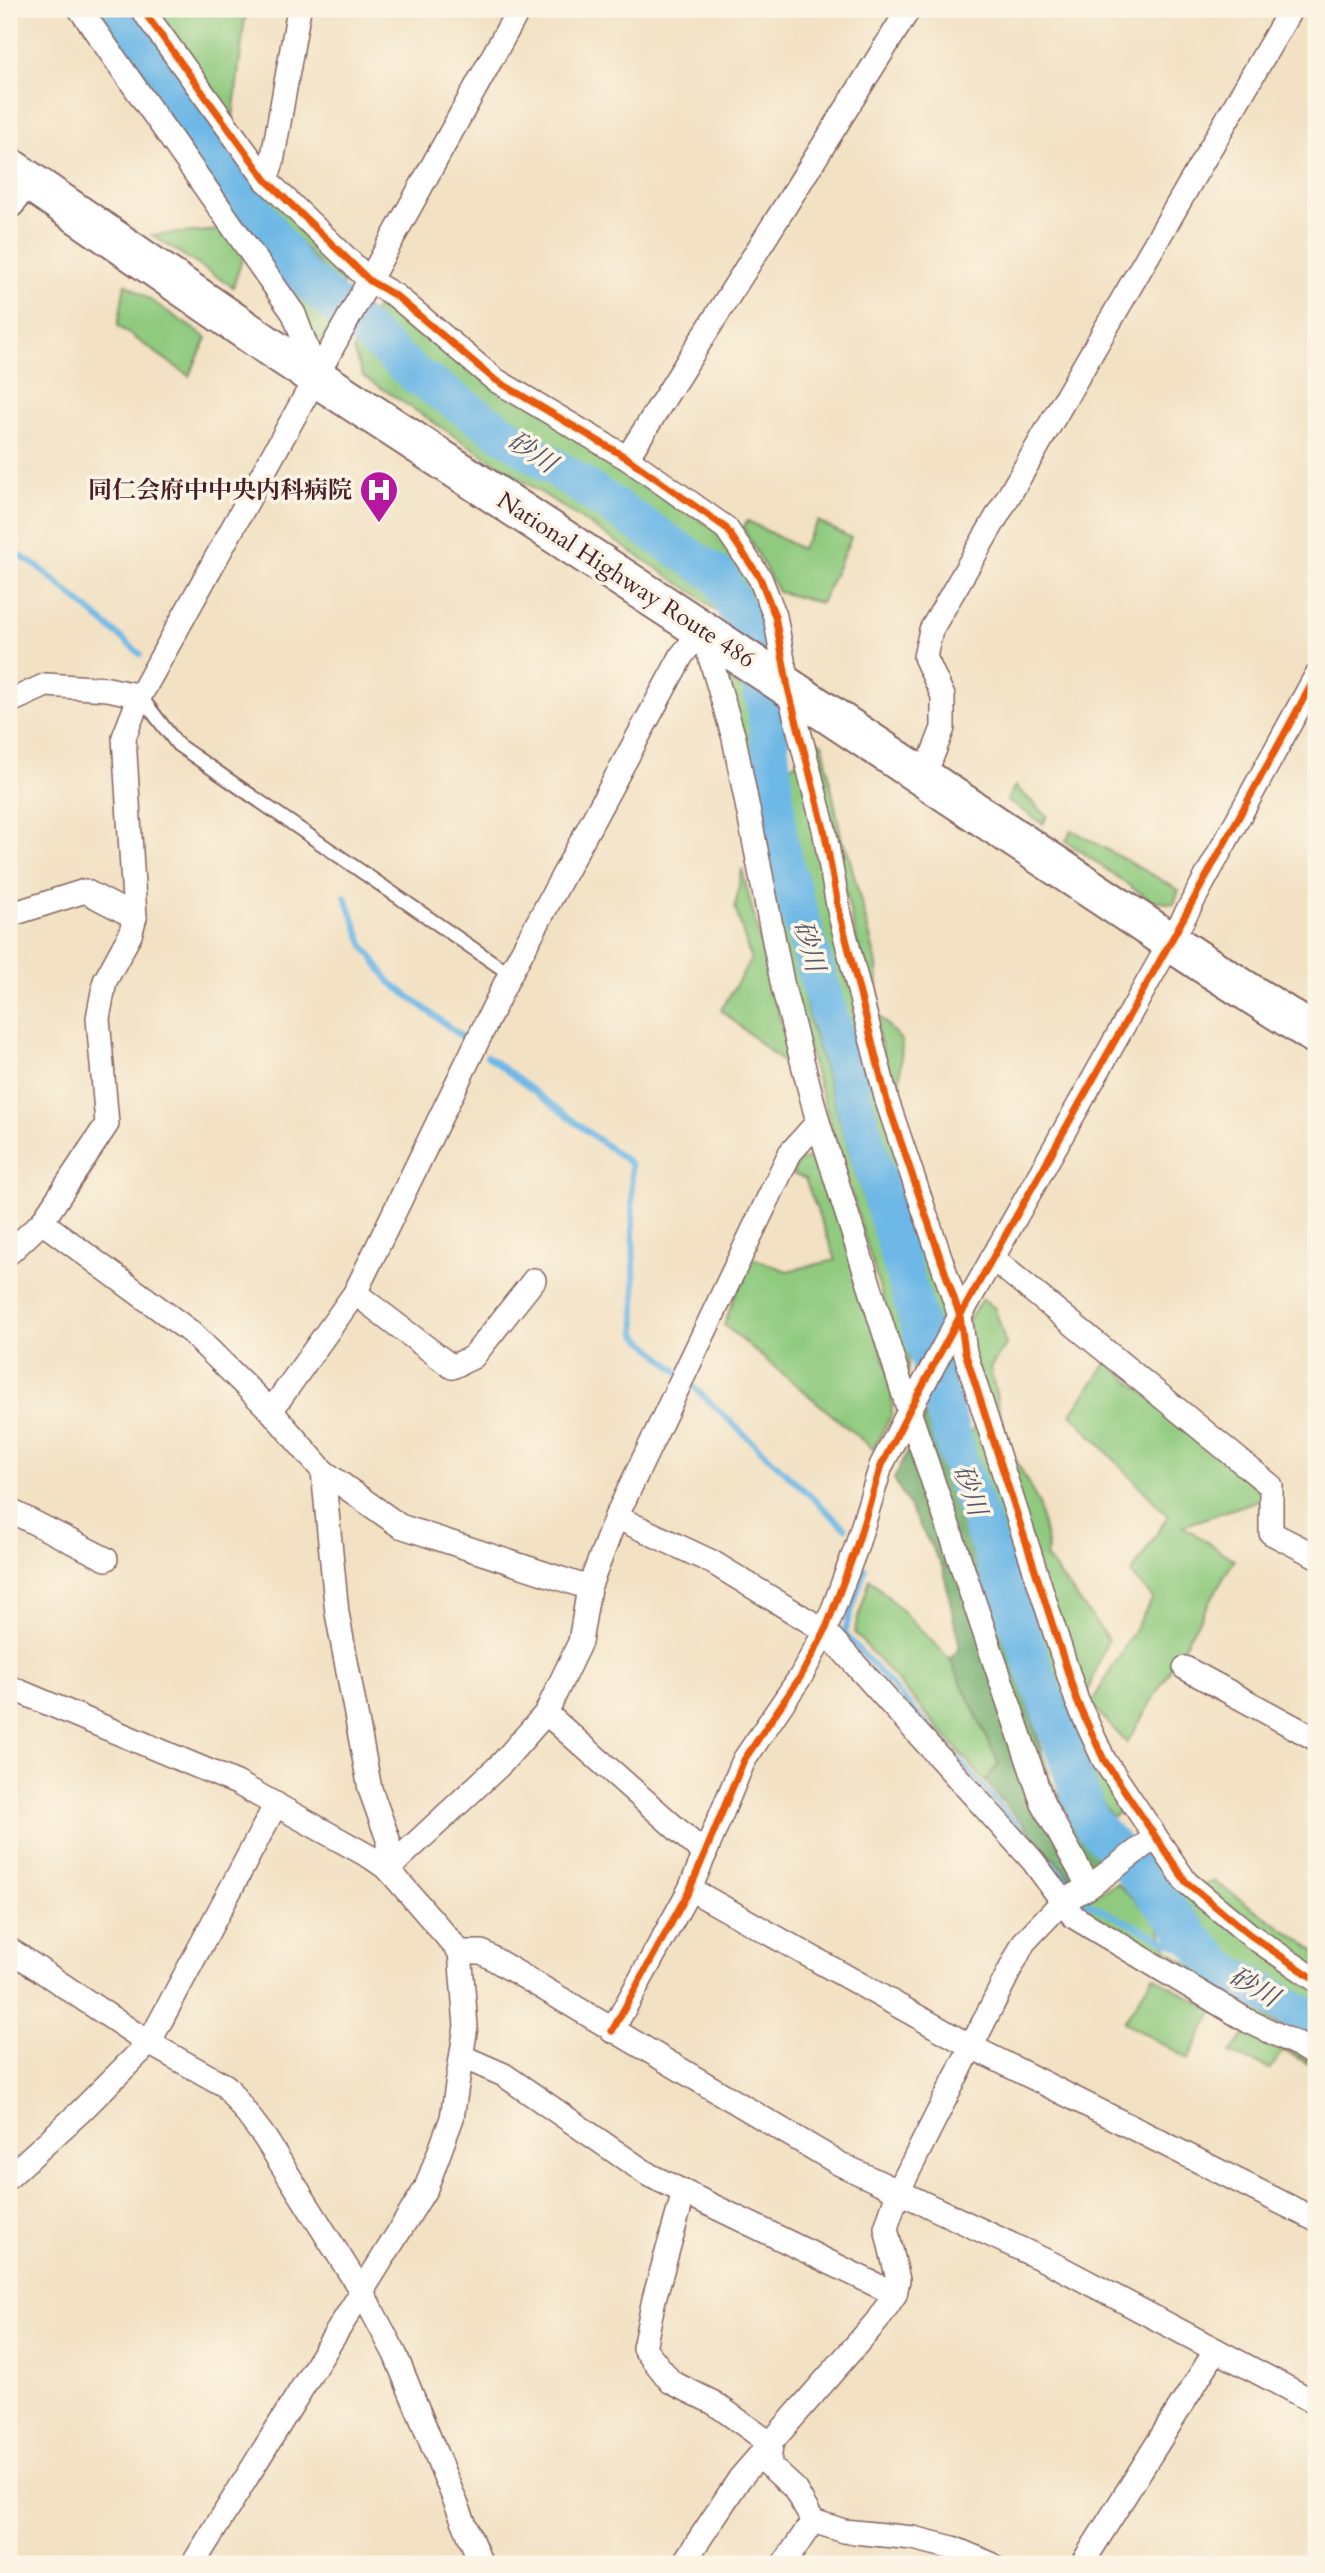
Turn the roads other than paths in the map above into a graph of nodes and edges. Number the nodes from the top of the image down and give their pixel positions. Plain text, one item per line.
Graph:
1 (80, 9) edge
2 (142, 9) edge
3 (299, 9) edge
4 (519, 9) edge
5 (909, 9) edge
6 (1291, 9) edge
7 (266, 180) junction
8 (14, 182) edge
9 (370, 281) junction
10 (324, 363) junction
11 (627, 458) junction
12 (712, 636) junction
13 (1316, 676) edge
14 (788, 688) junction
15 (140, 696) junction
16 (9, 702) edge
17 (923, 777) junction
18 (9, 915) edge
19 (135, 917) junction
20 (1171, 941) junction
21 (510, 974) junction
22 (1316, 1035) edge
23 (818, 1122) junction
24 (42, 1222) junction
25 (9, 1253) edge
26 (992, 1258) junction
27 (534, 1280) dead end
28 (355, 1293) junction
29 (960, 1316) junction
30 (271, 1411) junction
31 (909, 1411) junction
32 (323, 1471) junction
33 (9, 1510) edge
34 (616, 1517) junction
35 (1316, 1556) edge
36 (106, 1559) dead end
37 (589, 1588) junction
38 (825, 1630) junction
39 (1185, 1668) dead end
40 (9, 1687) edge
41 (546, 1713) junction
42 (1316, 1739) edge
43 (276, 1804) junction
44 (1155, 1837) junction
45 (705, 1854) junction
46 (388, 1869) junction
47 (1089, 1887) junction
48 (690, 1888) junction
49 (1063, 1902) junction
50 (9, 1949) edge
51 (460, 1952) junction
52 (1316, 1980) edge
53 (612, 2031) junction
54 (149, 2043) junction
55 (972, 2047) junction
56 (1316, 2056) edge
57 (463, 2057) junction
58 (9, 2177) edge
59 (684, 2192) junction
60 (898, 2192) junction
61 (1316, 2220) edge
62 (362, 2292) junction
63 (894, 2294) junction
64 (1216, 2350) junction
65 (1316, 2403) edge
66 (771, 2444) junction
67 (813, 2521) junction
68 (193, 2564) edge
69 (481, 2564) edge
70 (683, 2564) edge
71 (784, 2564) edge
72 (991, 2564) edge
73 (1082, 2564) edge

1 - 10 street
2 - 7 street
3 - 7 street
4 - 9 street
5 - 11 street
6 - 17 street
7 - 9 street
8 - 10 highway, National Highway Route 486
9 - 10 street
9 - 11 street
10 - 12 highway, National Highway Route 486
10 - 15 street
11 - 14 street
12 - 14 highway, National Highway Route 486
12 - 21 street
12 - 23 street
13 - 20 street
14 - 17 highway, National Highway Route 486
14 - 29 street
15 - 16 street
15 - 19 street
15 - 21 lane
17 - 20 highway, National Highway Route 486
18 - 19 street
19 - 24 street
20 - 22 highway, National Highway Route 486
20 - 26 street
21 - 28 street
23 - 31 street
23 - 34 street
24 - 25 street
24 - 30 street
26 - 29 street
26 - 35 street
27 - 28 street
28 - 30 street
29 - 31 street
29 - 44 street
30 - 32 street
31 - 38 street
31 - 47 street
32 - 37 street
32 - 46 street
33 - 36 street
34 - 37 street
34 - 38 street
37 - 41 street
38 - 45 street
38 - 49 street
39 - 42 street
40 - 43 street
41 - 45 street
41 - 46 street
43 - 46 street
43 - 54 street
44 - 47 street
44 - 52 street
45 - 48 street
46 - 51 street
47 - 49 street
48 - 53 street
48 - 55 street
49 - 55 street
49 - 56 street
50 - 54 street
51 - 53 street
51 - 57 street
53 - 60 street
54 - 58 street
54 - 62 street
55 - 60 street
55 - 61 street
57 - 59 street
57 - 62 street
59 - 63 street
59 - 66 street
60 - 63 street
60 - 64 street
62 - 68 street
62 - 69 street
63 - 66 street
64 - 65 street
64 - 73 street
66 - 67 street
66 - 70 street
67 - 71 street
67 - 72 street

